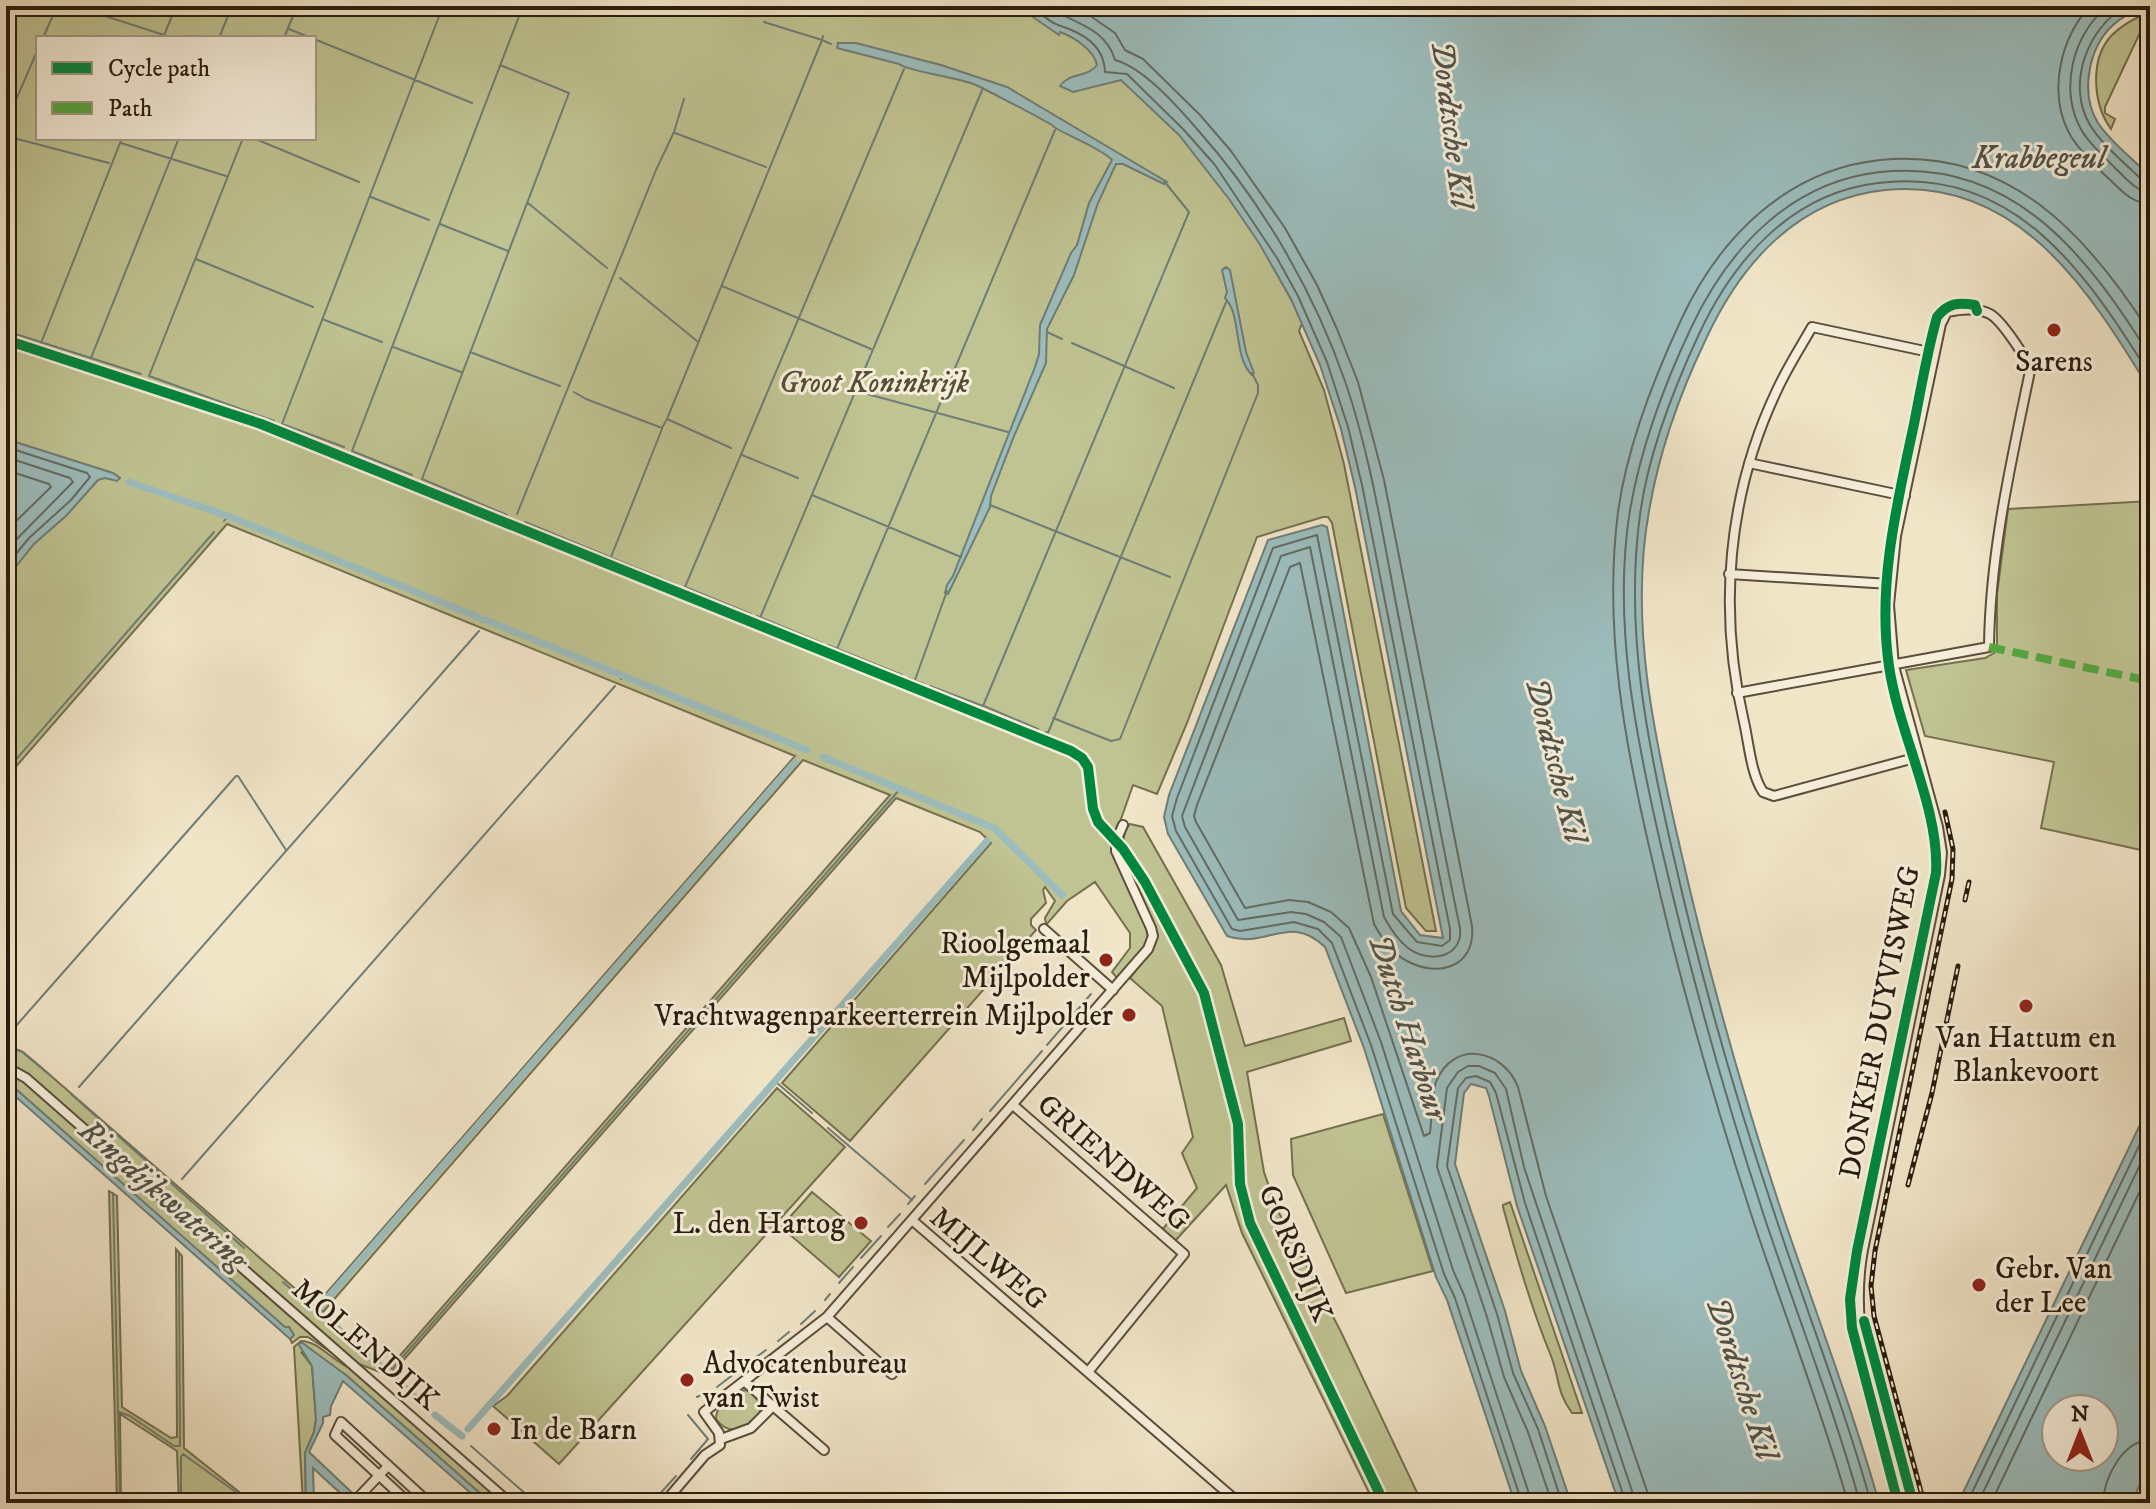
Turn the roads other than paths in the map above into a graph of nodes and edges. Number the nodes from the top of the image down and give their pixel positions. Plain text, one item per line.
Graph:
1 (1934, 353) junction
2 (1749, 463) junction
3 (1905, 496) junction
4 (1729, 574) junction
5 (1890, 584) junction
6 (1894, 666) junction
7 (1737, 693) junction
8 (1918, 757) junction
9 (1123, 825) dead end
10 (1044, 929) dead end
11 (1113, 990) junction
12 (6, 1067) edge
13 (1013, 1105) junction
14 (912, 1220) junction
15 (827, 1317) junction
16 (1088, 1372) junction
17 (892, 1374) dead end
18 (744, 1381) junction
19 (773, 1406) junction
20 (721, 1439) junction
21 (824, 1450) dead end
22 (388, 1466) junction
23 (379, 1475) junction
24 (356, 1500) edge
25 (422, 1501) edge
26 (409, 1503) edge
27 (510, 1503) edge
28 (664, 1503) edge
29 (1239, 1503) edge
30 (1902, 1503) edge

1 - 2 street
1 - 3 street, DONKER DUYVISWEG
1 - 6 street, DONKER DUYVISWEG
2 - 3 street
2 - 4 street
3 - 5 street, DONKER DUYVISWEG
4 - 5 street
4 - 7 street
5 - 6 street, DONKER DUYVISWEG
6 - 7 street
6 - 8 street, DONKER DUYVISWEG
7 - 8 street
8 - 30 street, DONKER DUYVISWEG
9 - 11 street, GRIENDWEG
10 - 11 street
11 - 13 street, GRIENDWEG
12 - 27 street, MOLENDIJK
13 - 14 street, GRIENDWEG
13 - 16 street, GRIENDWEG
14 - 15 street, MIJLWEG
14 - 16 street, MIJLWEG
15 - 17 street
15 - 18 street, MIJLWEG
16 - 29 street, MIJLWEG
18 - 19 street
18 - 20 street, MIJLWEG
19 - 20 street
19 - 21 street
20 - 28 street
22 - 23 street
22 - 23 street
22 - 25 street
23 - 24 street
23 - 26 street

